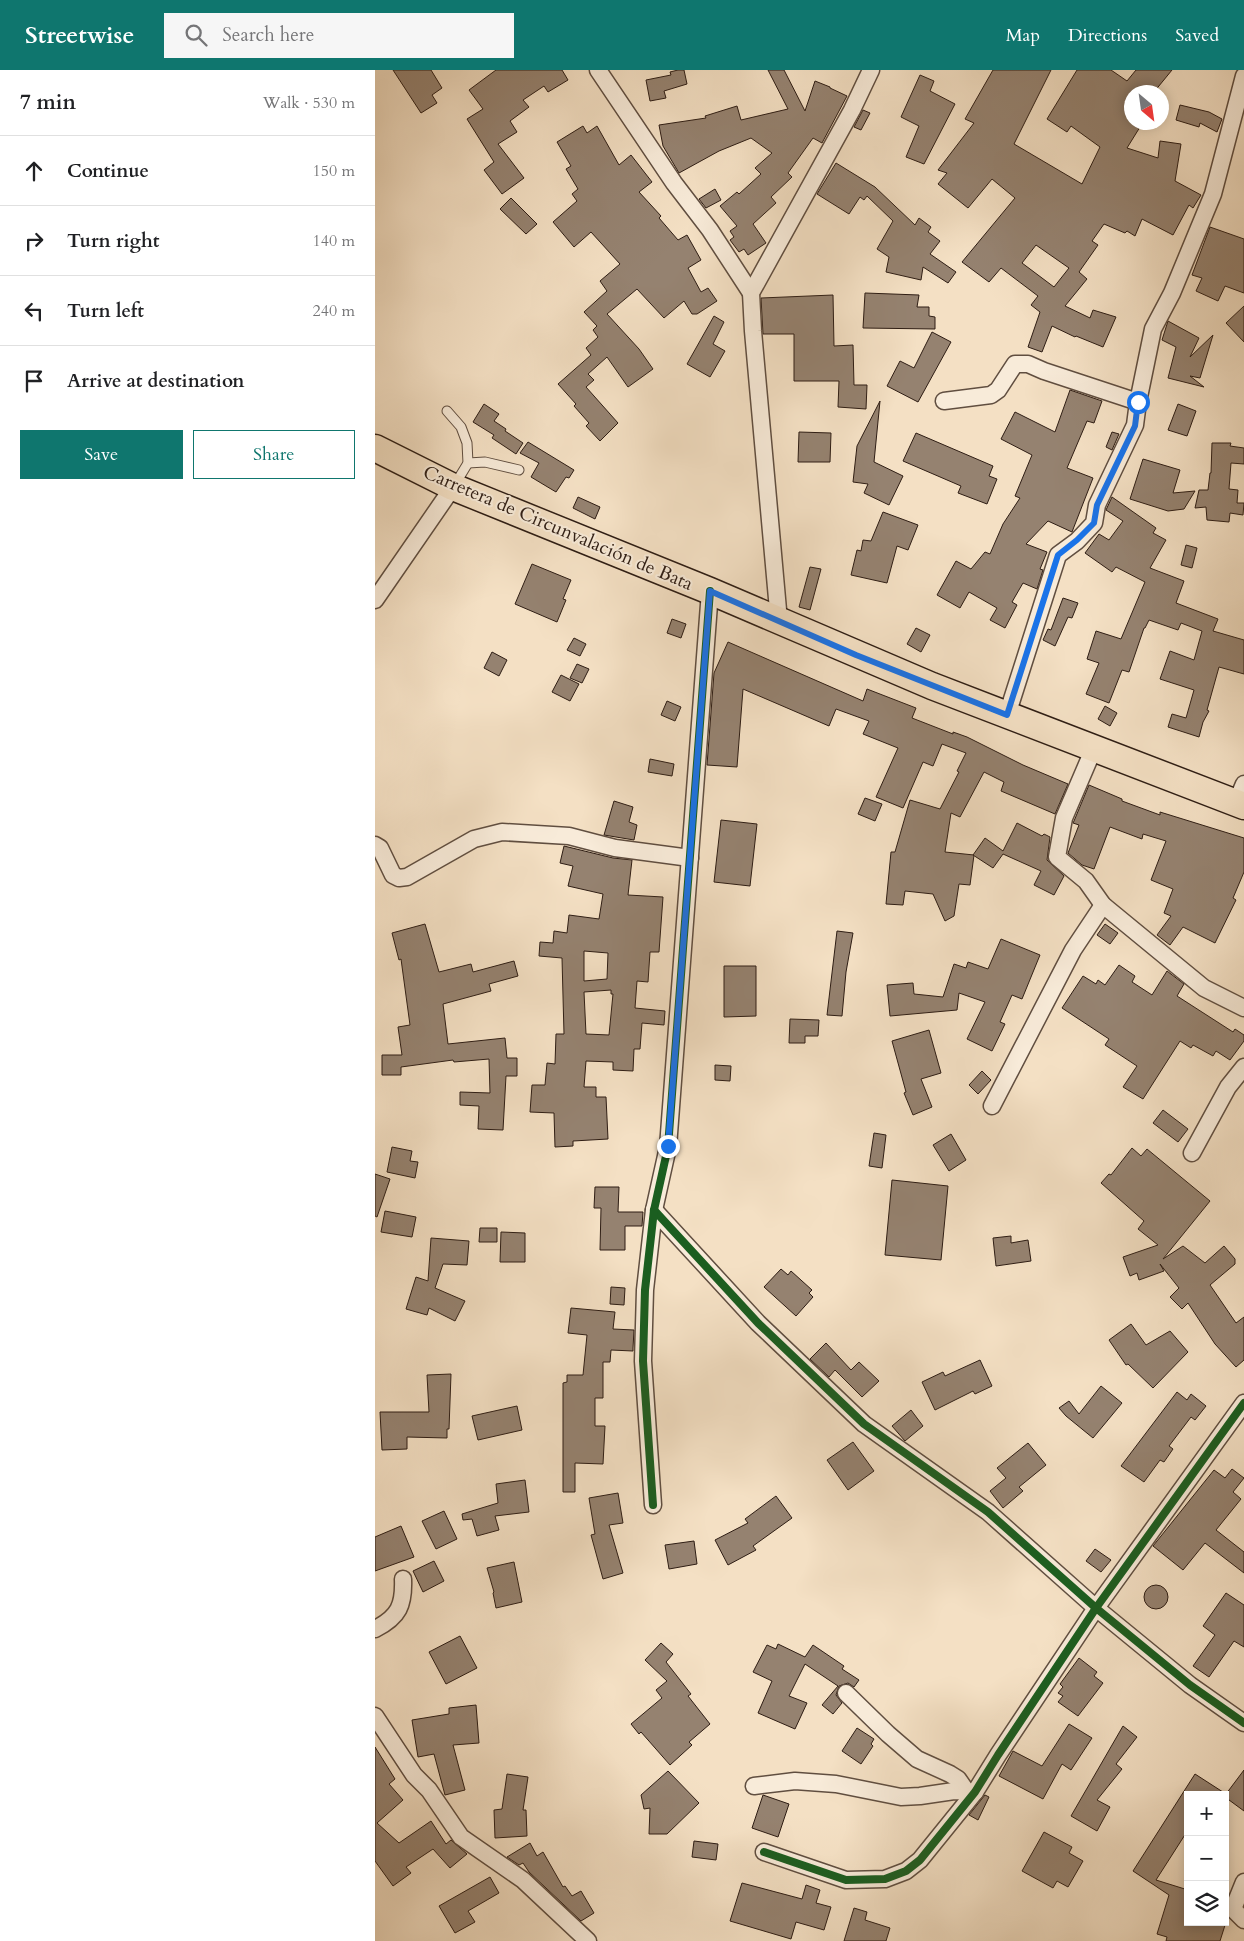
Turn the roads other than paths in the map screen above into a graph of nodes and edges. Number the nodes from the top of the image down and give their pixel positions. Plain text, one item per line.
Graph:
1 (599, 70) edge
2 (871, 70) edge
3 (1244, 76) edge
4 (751, 293) junction
5 (944, 401) dead end
6 (1138, 402) junction
7 (447, 411) dead end
8 (375, 448) edge
9 (468, 463) junction
10 (519, 470) dead end
11 (453, 487) junction
12 (710, 591) junction
13 (375, 600) edge
14 (779, 621) junction
15 (1007, 715) junction
16 (1093, 748) junction
17 (1241, 798) edge
18 (375, 844) edge
19 (690, 858) junction
20 (1103, 905) junction
21 (1244, 1008) edge
22 (1244, 1067) edge
23 (992, 1106) dead end
24 (1192, 1153) dead end
25 (654, 1210) junction
26 (1244, 1403) edge
27 (653, 1505) dead end
28 (403, 1579) dead end
29 (1096, 1608) junction
30 (375, 1629) edge
31 (846, 1693) dead end
32 (375, 1716) edge
33 (1244, 1723) edge
34 (754, 1786) dead end
35 (971, 1792) junction
36 (764, 1852) dead end
37 (1244, 1882) edge
38 (1244, 1920) edge
39 (588, 1941) edge

1 - 4 street
2 - 4 street
3 - 6 street
4 - 14 street
5 - 6 street
6 - 15 street
7 - 9 lane
8 - 11 main road, Carretera de Circunvalación de Bata
9 - 10 lane
9 - 11 lane
11 - 12 main road, Carretera de Circunvalación de Bata
11 - 13 street
12 - 14 main road, Carretera de Circunvalación de Bata
12 - 19 street
14 - 15 main road, Carretera de Circunvalación de Bata
15 - 16 main road, Carretera de Circunvalación de Bata
16 - 17 main road, Carretera de Circunvalación de Bata
16 - 20 street
18 - 19 street
19 - 25 street
20 - 21 street
20 - 23 street
22 - 24 street
25 - 27 street
25 - 29 street
26 - 29 street
28 - 30 street
29 - 33 street
29 - 35 street
31 - 35 street
32 - 39 street
34 - 35 street
35 - 36 street
37 - 38 street

